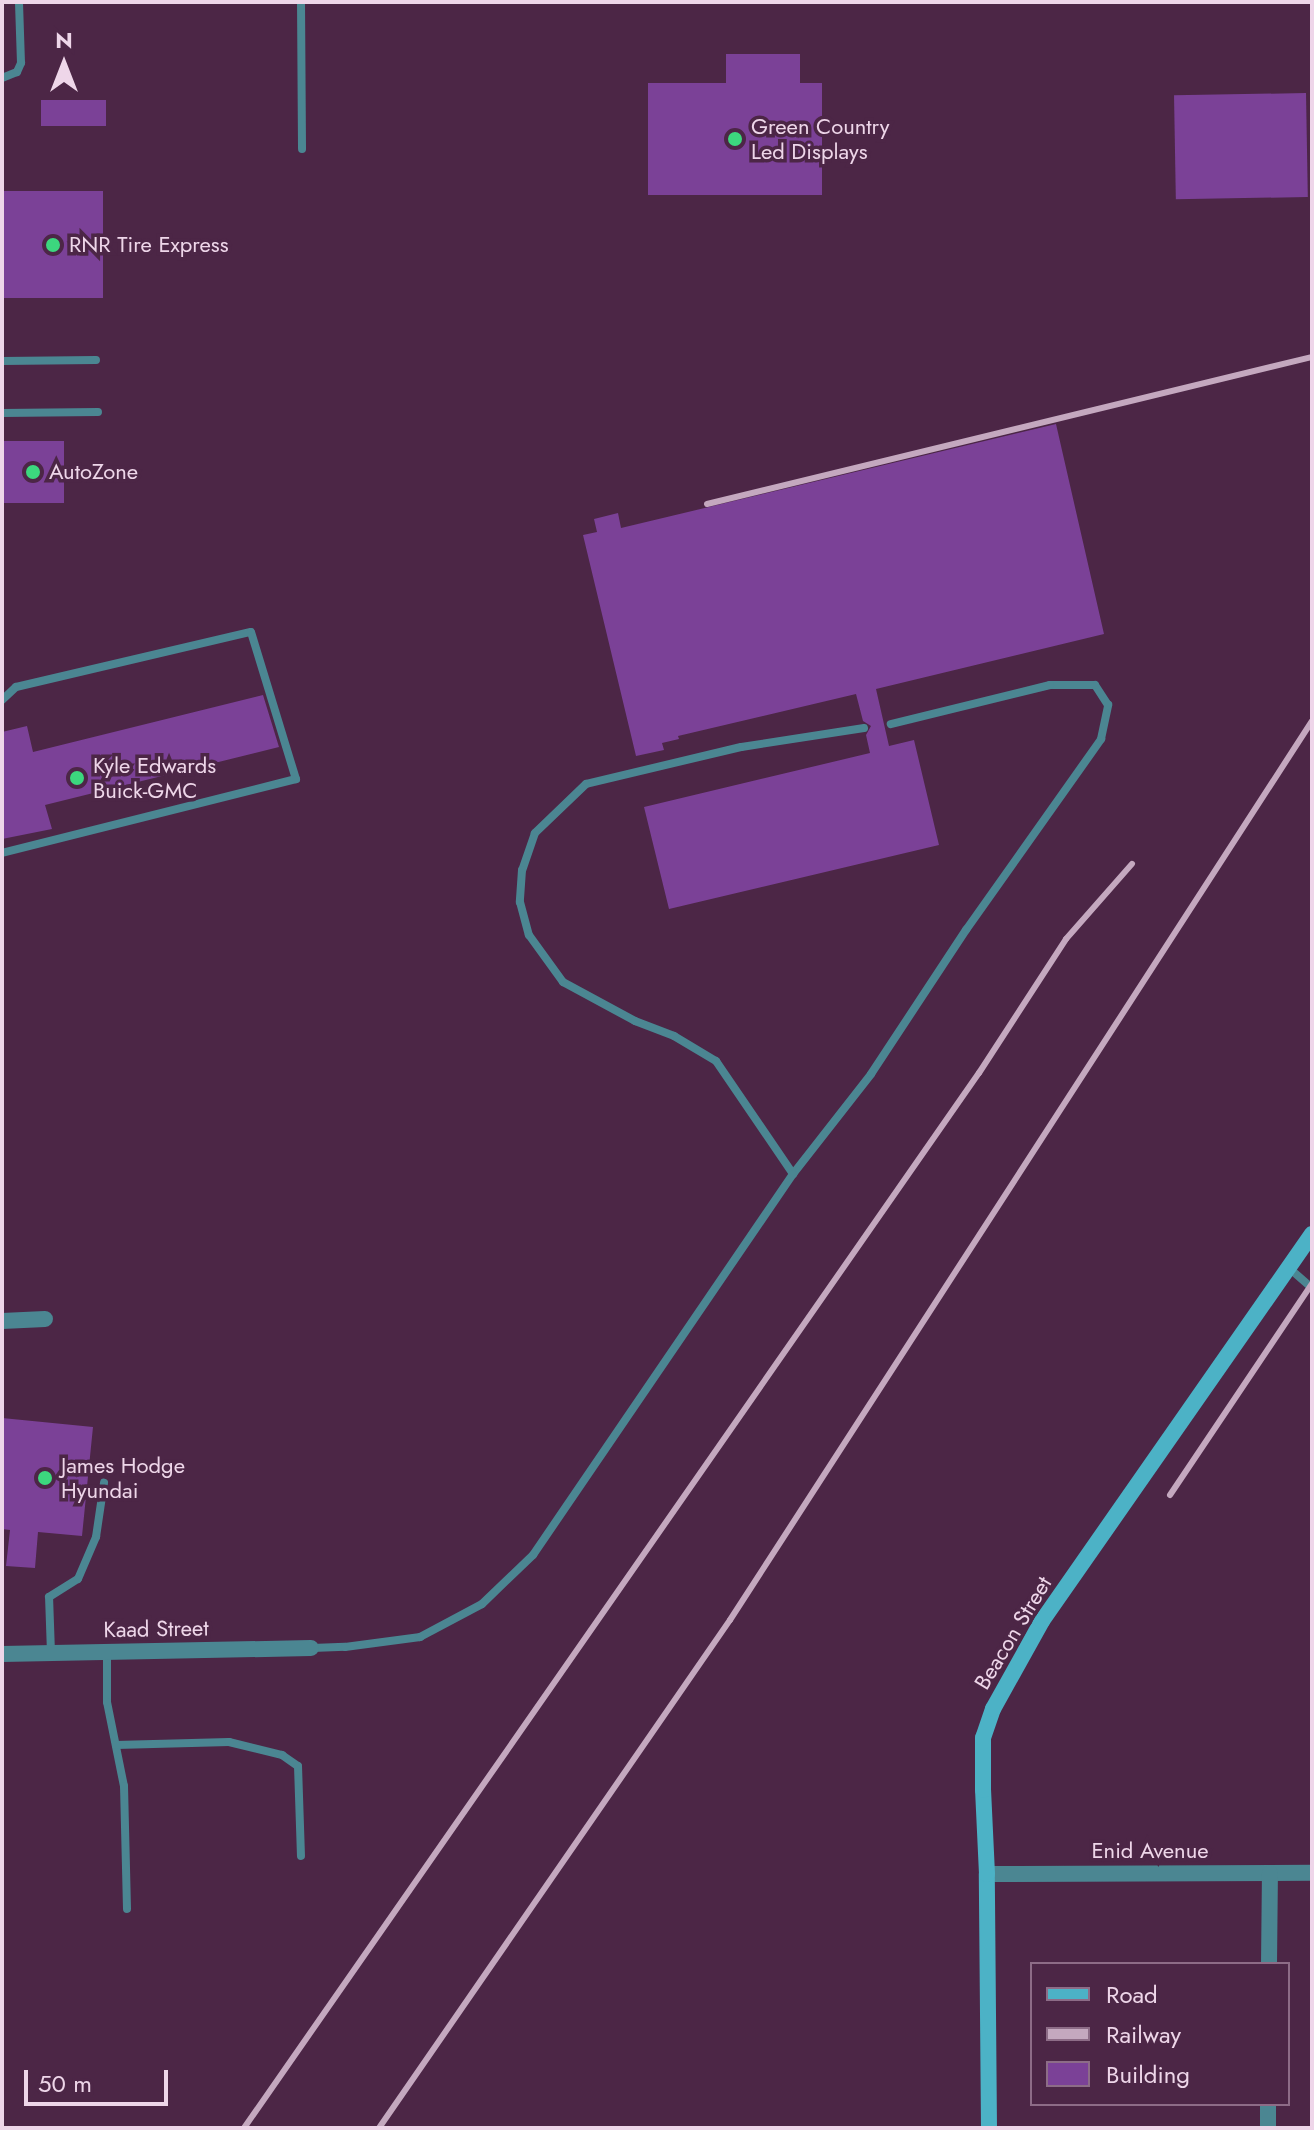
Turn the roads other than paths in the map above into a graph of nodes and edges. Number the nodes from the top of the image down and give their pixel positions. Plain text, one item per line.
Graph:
1 (19, 2) edge
2 (301, 2) edge
3 (2, 78) edge
4 (302, 149) dead end
5 (96, 360) dead end
6 (2, 361) edge
7 (98, 412) dead end
8 (2, 413) edge
9 (2, 700) edge
10 (891, 724) dead end
11 (864, 728) dead end
12 (2, 853) edge
13 (793, 1174) junction
14 (1312, 1234) edge
15 (1289, 1267) junction
16 (1312, 1288) edge
17 (45, 1319) dead end
18 (2, 1321) edge
19 (104, 1483) dead end
20 (311, 1648) joint
21 (107, 1652) junction
22 (51, 1653) junction
23 (2, 1654) edge
24 (116, 1745) junction
25 (301, 1856) dead end
26 (1270, 1873) junction
27 (1312, 1873) edge
28 (987, 1874) junction
29 (127, 1909) dead end
30 (1269, 1962) edge
31 (1268, 2106) edge
32 (989, 2128) edge
33 (1268, 2128) edge

1 - 3 lane
2 - 4 lane
5 - 6 lane
7 - 8 lane
9 - 12 lane
10 - 13 lane
11 - 13 lane
13 - 20 lane
14 - 15 street, Beacon Street
15 - 16 lane
15 - 28 street, Beacon Street
17 - 18 street
19 - 22 lane
20 - 21 street, Kaad Street
21 - 22 street, Kaad Street
21 - 24 lane
22 - 23 street, Kaad Street
24 - 25 lane
24 - 29 lane
26 - 27 street, Enid Avenue
26 - 28 street, Enid Avenue
26 - 30 street
28 - 32 street, Beacon Street
31 - 33 street

